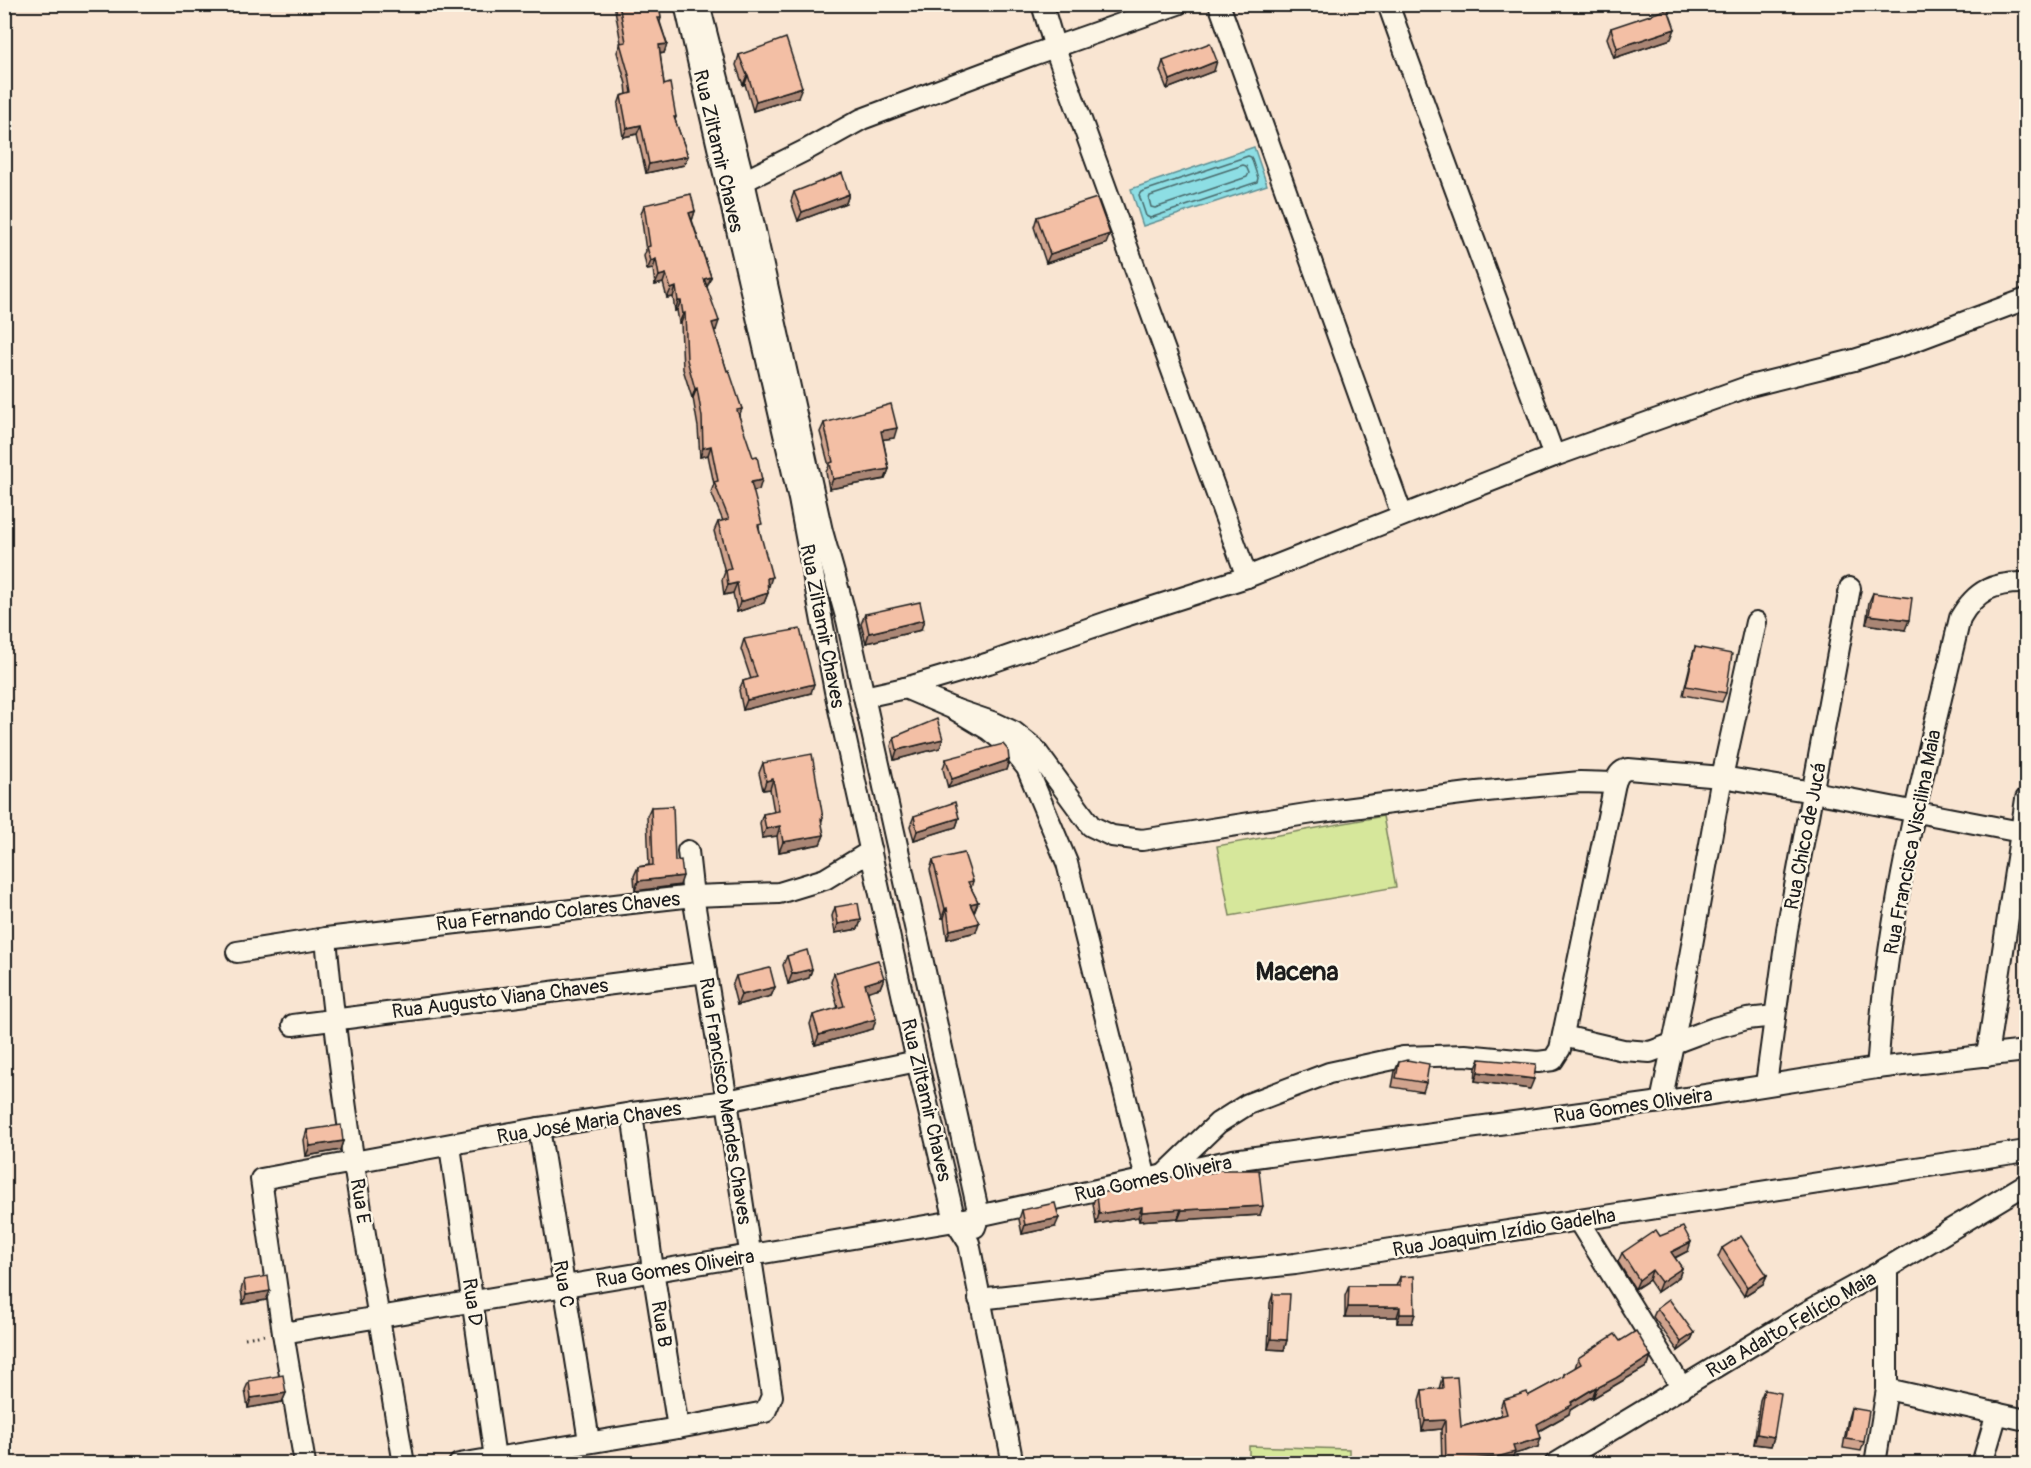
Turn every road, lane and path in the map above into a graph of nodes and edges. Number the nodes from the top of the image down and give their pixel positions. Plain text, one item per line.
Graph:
1 (685, 4) edge
2 (699, 4) edge
3 (1042, 4) edge
4 (1178, 4) edge
5 (1220, 4) edge
6 (1388, 4) edge
7 (1054, 48) junction
8 (744, 181) junction
9 (757, 279) junction
10 (2026, 299) edge
11 (1554, 456) junction
12 (1402, 515) junction
13 (1247, 577) junction
14 (2026, 584) edge
15 (1850, 588) dead end
16 (847, 620) junction
17 (1756, 621) dead end
18 (823, 627) junction
19 (905, 688) junction
20 (864, 697) junction
21 (954, 709) junction
22 (1722, 777) junction
23 (1615, 783) junction
24 (1813, 792) junction
25 (2026, 799) edge
26 (1916, 811) junction
27 (2024, 832) edge
28 (688, 851) dead end
29 (871, 851) junction
30 (693, 896) junction
31 (326, 938) junction
32 (237, 952) dead end
33 (706, 972) junction
34 (1775, 1016) junction
35 (333, 1018) junction
36 (293, 1025) dead end
37 (1563, 1036) junction
38 (1673, 1044) junction
39 (2026, 1051) edge
40 (1987, 1056) junction
41 (916, 1060) junction
42 (1877, 1068) junction
43 (1766, 1084) junction
44 (727, 1101) junction
45 (1661, 1102) junction
46 (632, 1113) junction
47 (539, 1128) junction
48 (450, 1146) junction
49 (2026, 1151) edge
50 (355, 1161) junction
51 (1155, 1177) junction
52 (2026, 1184) edge
53 (979, 1215) junction
54 (1578, 1220) junction
55 (955, 1221) junction
56 (969, 1244) junction
57 (750, 1256) junction
58 (1887, 1268) junction
59 (653, 1270) junction
60 (564, 1286) junction
61 (979, 1299) junction
62 (473, 1300) junction
63 (379, 1317) junction
64 (283, 1333) junction
65 (1682, 1388) junction
66 (1887, 1389) junction
67 (1997, 1413) junction
68 (2026, 1420) edge
69 (678, 1428) junction
70 (589, 1441) junction
71 (304, 1458) edge
72 (495, 1458) junction
73 (404, 1464) edge
74 (459, 1464) edge
75 (1013, 1464) edge
76 (1555, 1464) edge
77 (1875, 1464) edge
78 (1982, 1464) edge

1 - 9 street, Rua Ziltamir Chaves
2 - 8 street, Rua Ziltamir Chaves
3 - 7 street
4 - 7 street
5 - 12 street
6 - 11 street
7 - 8 street
7 - 13 street
8 - 9 street, Rua Ziltamir Chaves
9 - 16 street, Rua Ziltamir Chaves
9 - 18 street, Rua Ziltamir Chaves
10 - 11 street
11 - 12 street
12 - 13 street
13 - 19 street
14 - 26 street, Rua Francisca Viscilina Maia
15 - 24 street, Rua Chico de Jucá
16 - 18 street
16 - 20 street, Rua Ziltamir Chaves
17 - 22 street
18 - 29 street, Rua Ziltamir Chaves
19 - 20 street
19 - 21 street
20 - 53 street, Rua Ziltamir Chaves
21 - 23 street
21 - 51 street
22 - 23 street
22 - 24 street
22 - 38 street
23 - 37 street
24 - 26 street
24 - 34 street, Rua Chico de Jucá
25 - 27 street
26 - 27 street
26 - 42 street, Rua Francisca Viscilina Maia
27 - 40 street
28 - 30 street, Rua Francisco Mendes Chaves
29 - 30 street, Rua Fernando Colares Chaves
29 - 41 street, Rua Ziltamir Chaves
30 - 31 street, Rua Fernando Colares Chaves
30 - 33 street, Rua Francisco Mendes Chaves
31 - 32 street, Rua Fernando Colares Chaves
31 - 35 street, Rua E
33 - 35 street, Rua Augusto Viana Chaves
33 - 44 street, Rua Francisco Mendes Chaves
34 - 38 street
34 - 43 street, Rua Chico de Jucá
35 - 36 street, Rua Augusto Viana Chaves
35 - 50 street, Rua E
37 - 38 street
37 - 51 street
38 - 45 street
39 - 40 street, Rua Gomes Oliveira
40 - 42 street, Rua Gomes Oliveira
41 - 44 street, Rua José Maria Chaves
41 - 55 street, Rua Ziltamir Chaves
42 - 43 street, Rua Gomes Oliveira
43 - 45 street, Rua Gomes Oliveira
44 - 46 street, Rua José Maria Chaves
44 - 57 street, Rua Francisco Mendes Chaves
45 - 51 street, Rua Gomes Oliveira
46 - 47 street, Rua José Maria Chaves
46 - 59 street, Rua B
47 - 48 street, Rua José Maria Chaves
47 - 60 street, Rua C
48 - 50 street, Rua José Maria Chaves
48 - 62 street, Rua D
49 - 54 street, Rua Joaquim Izídio Gadelha
50 - 63 street, Rua E
50 - 64 street, Rua José Maria Chaves
51 - 53 street, Rua Gomes Oliveira
52 - 58 street, Rua Adalto Felício Maia
53 - 55 street, Rua Gomes Oliveira
53 - 56 street, Rua Ziltamir Chaves
54 - 61 street, Rua Joaquim Izídio Gadelha
54 - 65 street
55 - 56 street, Rua Ziltamir Chaves
55 - 57 street, Rua Gomes Oliveira
56 - 61 street, Rua Ziltamir Chaves
57 - 59 street, Rua Gomes Oliveira
57 - 69 street, Rua Francisco Mendes Chaves
58 - 65 street, Rua Adalto Felício Maia
58 - 66 street
59 - 60 street, Rua Gomes Oliveira
59 - 69 street, Rua B
60 - 62 street, Rua Gomes Oliveira
60 - 70 street, Rua C
61 - 75 street, Rua Ziltamir Chaves
62 - 63 street, Rua Gomes Oliveira
62 - 72 street, Rua D
63 - 64 street, Rua Gomes Oliveira
63 - 73 street, Rua E
64 - 71 street
65 - 76 street, Rua Adalto Felício Maia
66 - 67 street
66 - 77 street
67 - 68 street
67 - 78 street
69 - 70 street
70 - 72 street
72 - 74 street

